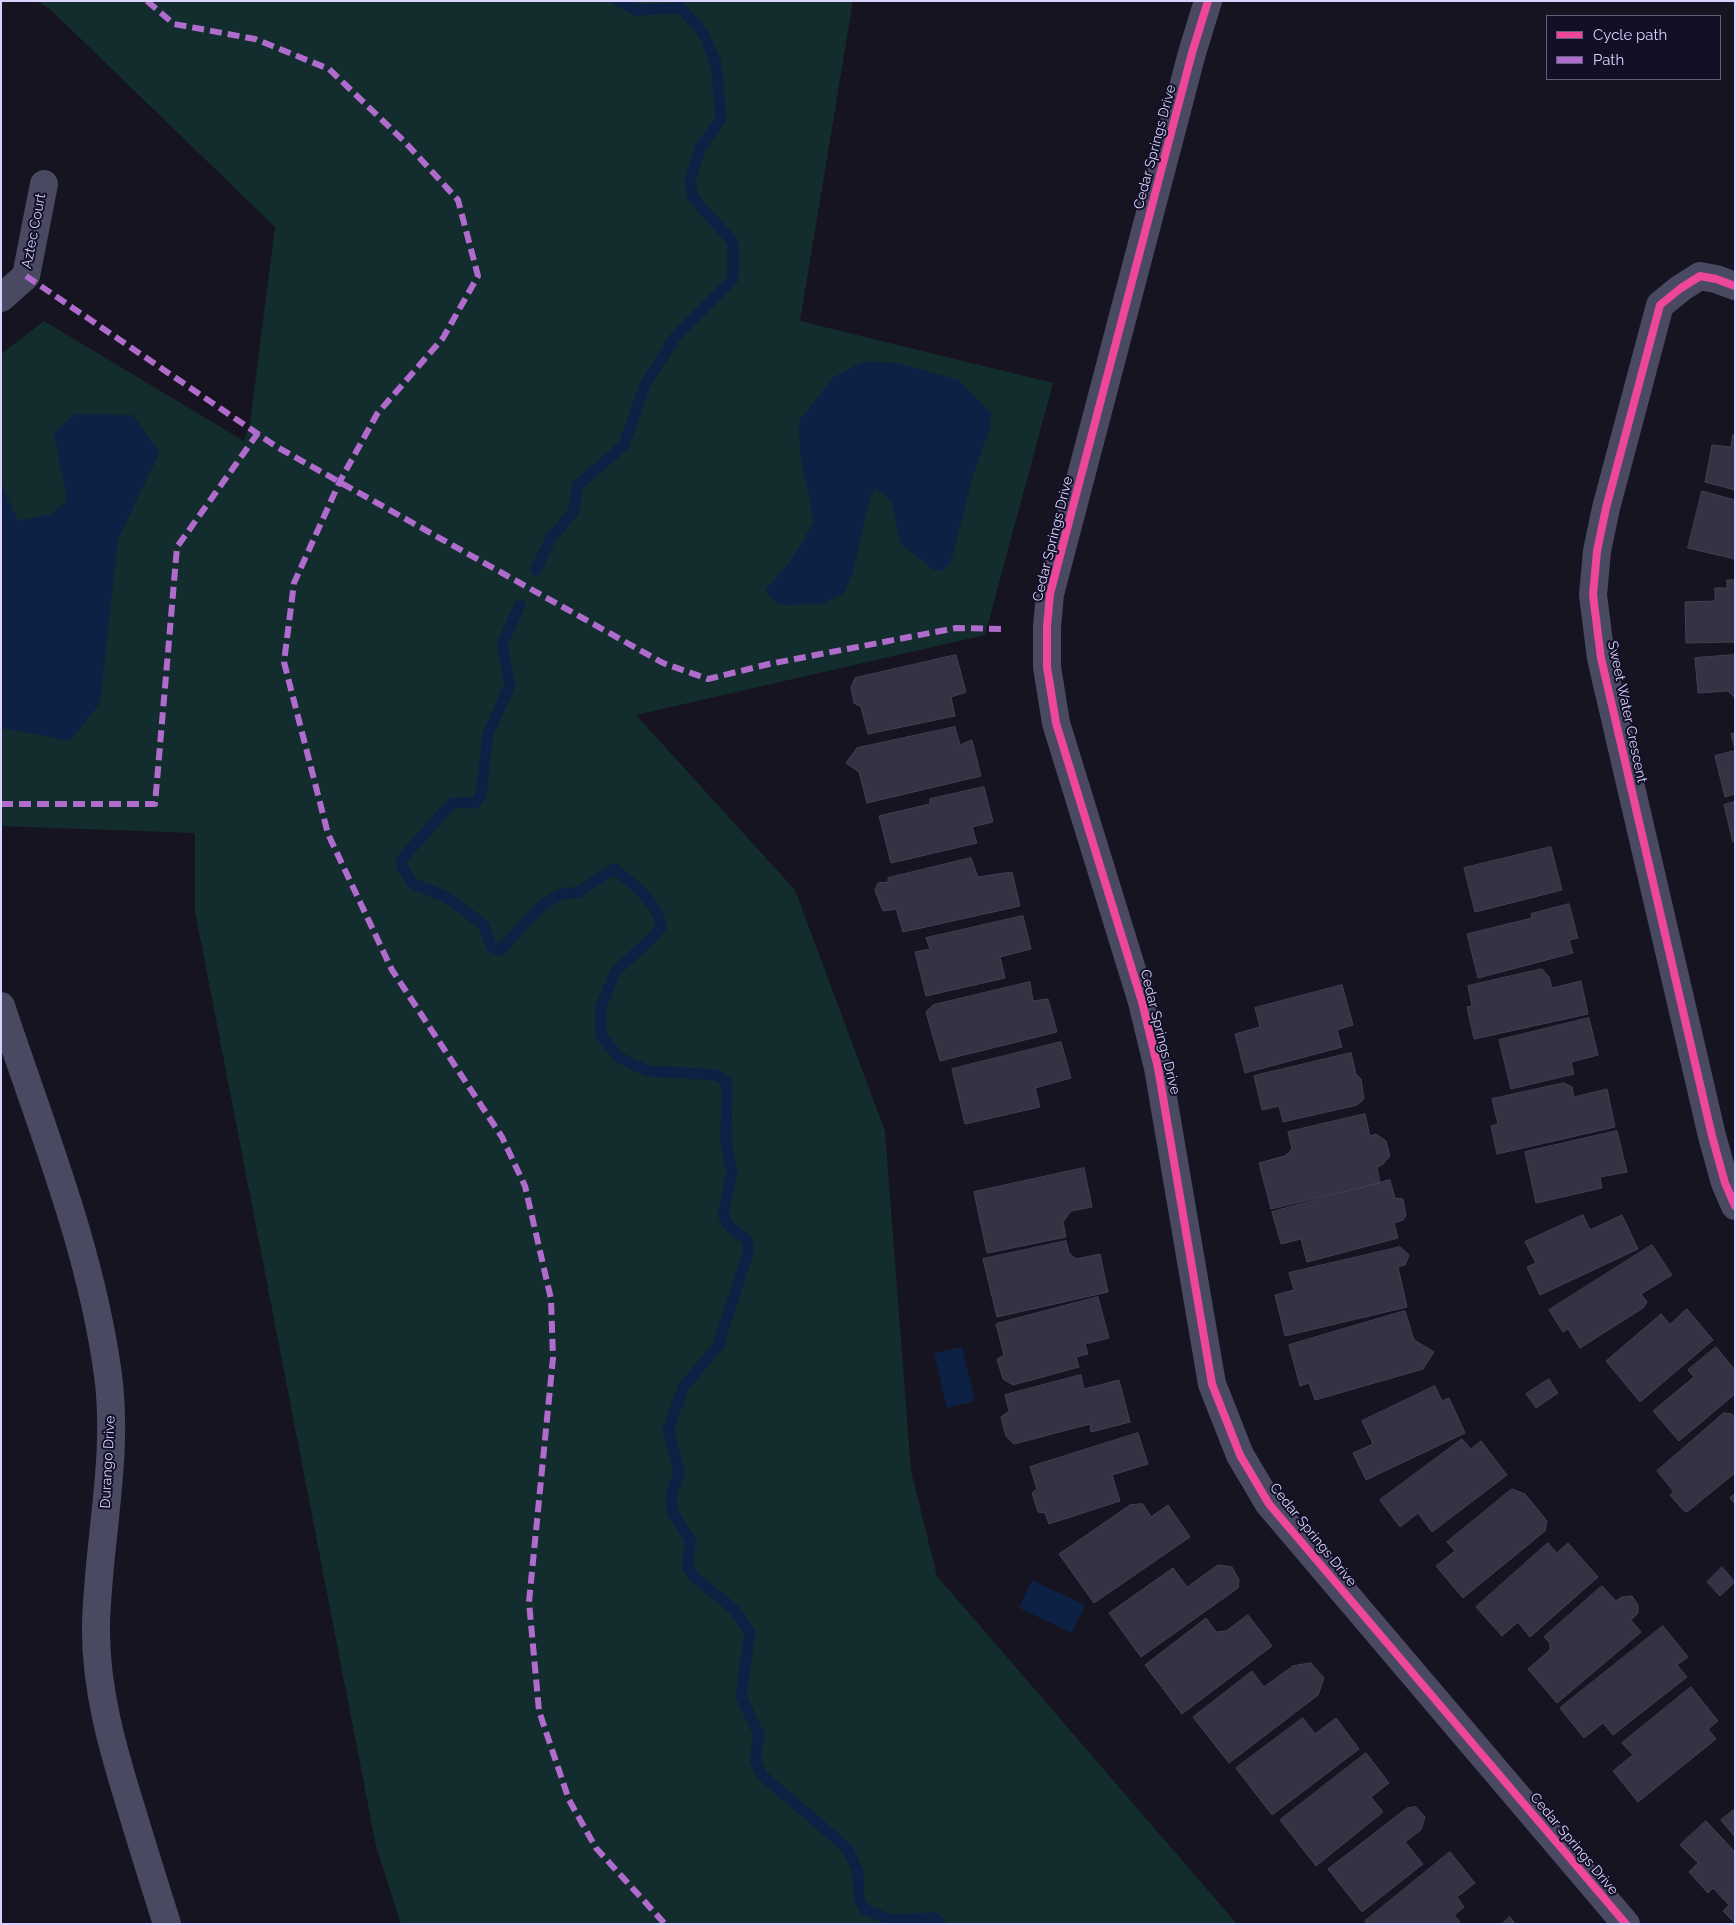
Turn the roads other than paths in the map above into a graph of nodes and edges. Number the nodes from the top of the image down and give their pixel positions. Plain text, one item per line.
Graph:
1 (1208, 1) edge
2 (44, 184) dead end
3 (1735, 286) edge
4 (1, 298) edge
5 (1, 1006) edge
6 (1735, 1206) edge
7 (167, 1924) edge
8 (1626, 1924) edge

1 - 8 street, Cedar Springs Drive
2 - 4 street, Aztec Court
3 - 6 street, Sweet Water Crescent
5 - 7 street, Durango Drive

